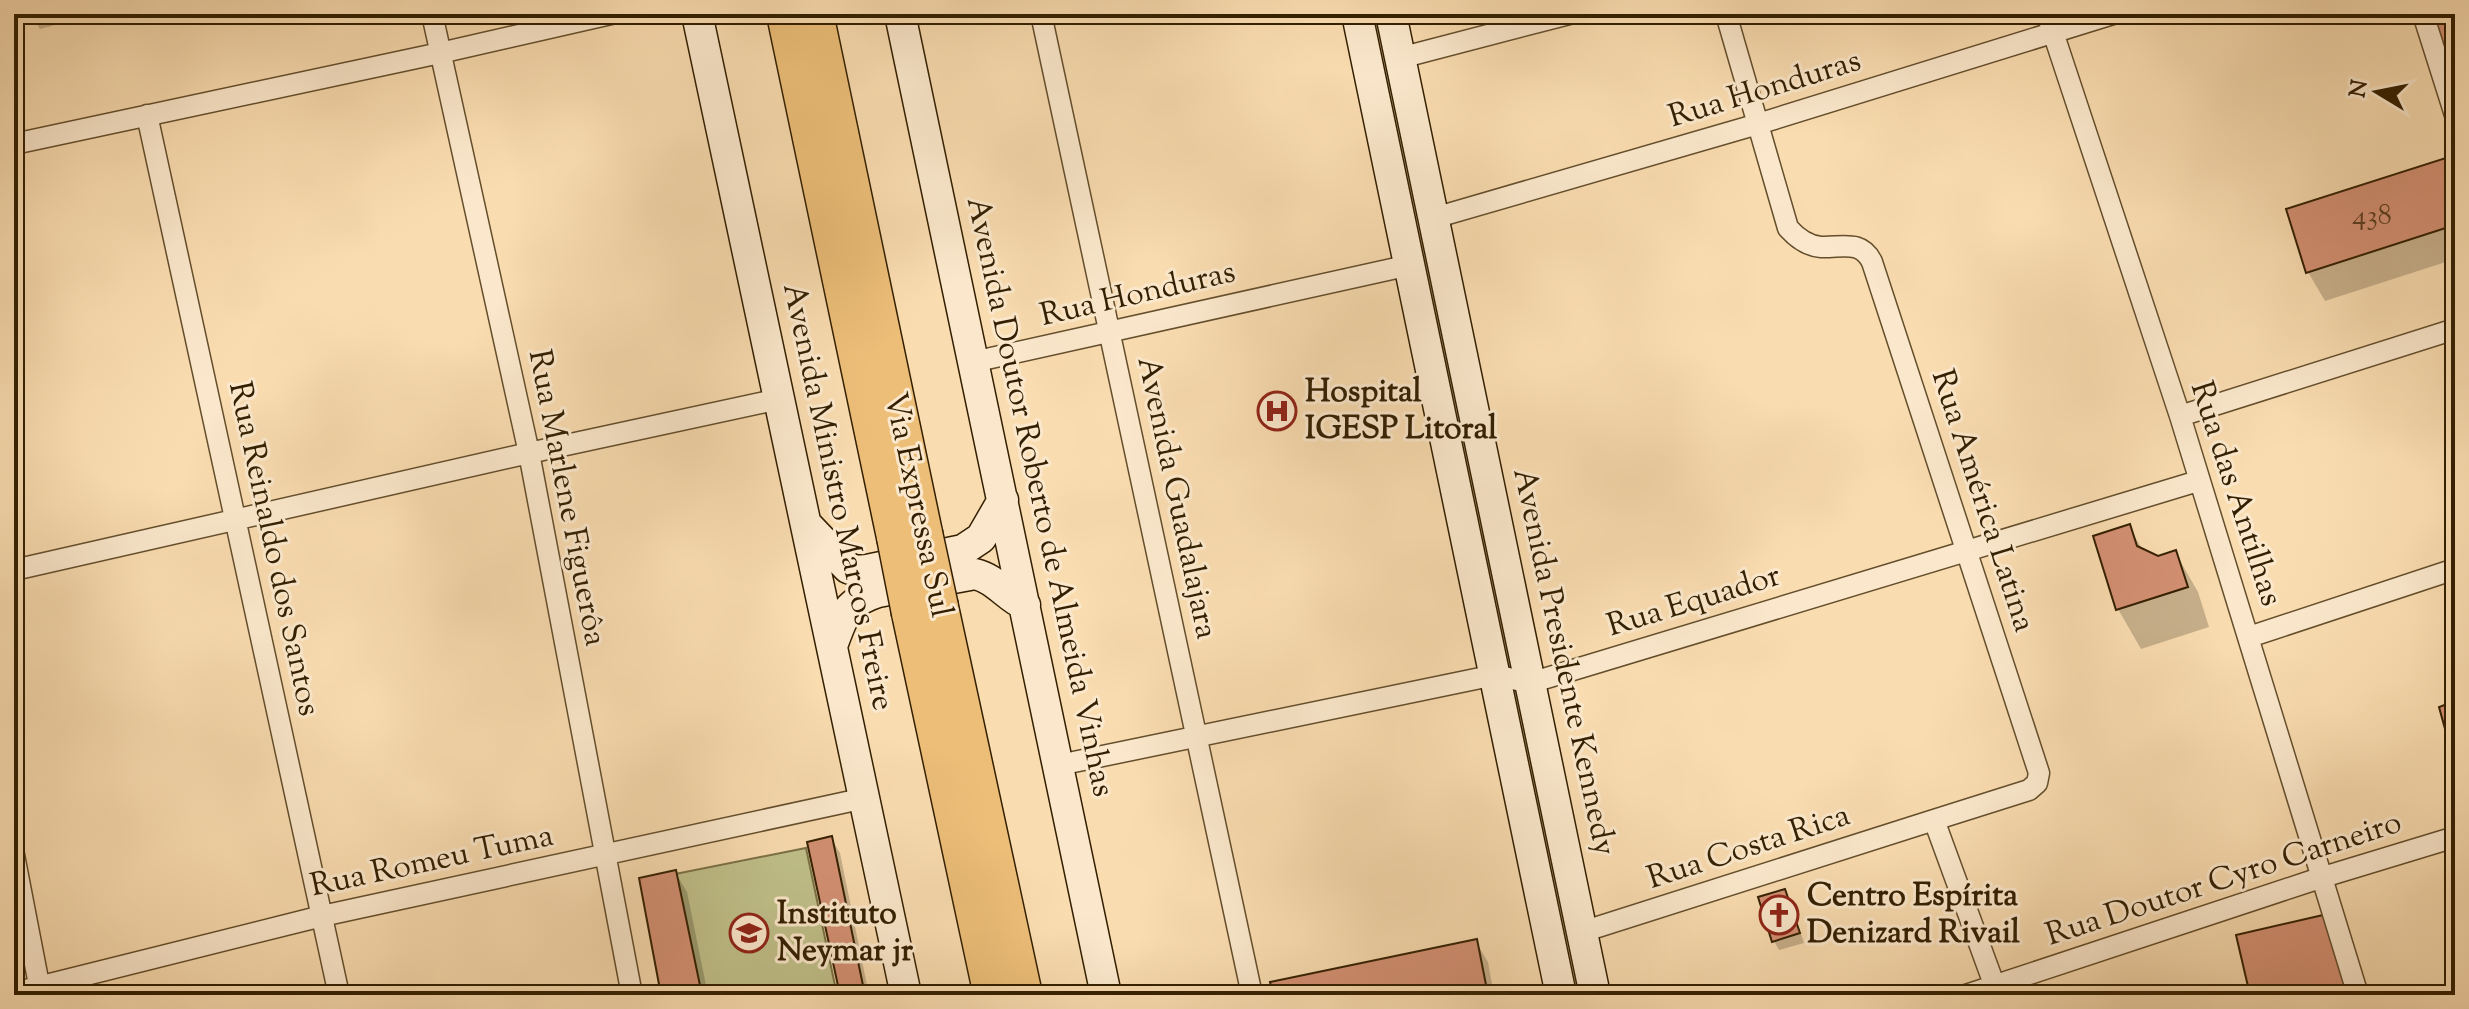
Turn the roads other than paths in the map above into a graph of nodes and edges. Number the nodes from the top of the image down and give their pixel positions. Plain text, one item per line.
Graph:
1 (432, 14) edge
2 (611, 14) edge
3 (697, 14) edge
4 (786, 14) edge
5 (814, 14) edge
6 (900, 14) edge
7 (1041, 14) edge
8 (1357, 14) edge
9 (1391, 14) edge
10 (1569, 14) edge
11 (1726, 14) edge
12 (2113, 14) edge
13 (2423, 14) edge
14 (2050, 24) edge
15 (440, 53) junction
16 (1400, 58) junction
17 (147, 115) junction
18 (2455, 115) edge
19 (1758, 124) junction
20 (14, 144) edge
21 (1434, 218) junction
22 (1410, 265) junction
23 (2455, 329) edge
24 (1110, 332) junction
25 (973, 362) junction
26 (779, 399) junction
27 (2180, 416) junction
28 (529, 453) junction
29 (2198, 481) junction
30 (1003, 500) junction
31 (236, 520) junction
32 (807, 525) junction
33 (909, 535) junction
34 (1967, 552) junction
35 (2455, 569) edge
36 (14, 570) edge
37 (1025, 605) junction
38 (925, 610) junction
39 (2249, 637) junction
40 (832, 646) junction
41 (1495, 675) junction
42 (1530, 683) junction
43 (1196, 737) junction
44 (1059, 765) junction
45 (865, 798) junction
46 (1934, 820) junction
47 (2455, 837) edge
48 (14, 855) edge
49 (606, 855) junction
50 (2320, 878) junction
51 (322, 916) junction
52 (1582, 932) junction
53 (1997, 991) edge
54 (40, 992) edge
55 (14, 993) edge
56 (339, 995) edge
57 (632, 995) edge
58 (906, 995) edge
59 (993, 995) edge
60 (1023, 995) edge
61 (1106, 995) edge
62 (1252, 995) edge
63 (1561, 995) edge
64 (1595, 995) edge
65 (1966, 995) edge
66 (2358, 995) edge

1 - 15 street, Rua Marlene Figuerôa
2 - 15 street
3 - 26 main road, Avenida Ministro Marcos Freire
4 - 33 highway, Via Expressa Sul
5 - 33 highway, Via Expressa Sul
6 - 25 main road, Avenida Doutor Roberto de Almeida Vinhas
7 - 24 street, Avenida Guadalajara
8 - 22 main road
9 - 16 main road, Avenida Presidente Kennedy
10 - 16 street
11 - 19 street, Rua América Latina
12 - 14 street, Rua Honduras
13 - 18 street
14 - 19 street, Rua Honduras
14 - 27 street, Rua das Antilhas
15 - 17 street
15 - 28 street, Rua Marlene Figuerôa
16 - 21 main road, Avenida Presidente Kennedy
17 - 20 street
17 - 31 street, Rua Reinaldo dos Santos
19 - 21 street, Rua Honduras
19 - 34 street, Rua América Latina
21 - 42 main road, Avenida Presidente Kennedy
22 - 24 street, Rua Honduras
22 - 41 main road
23 - 27 street
24 - 25 street, Rua Honduras
24 - 43 street, Avenida Guadalajara
25 - 30 main road, Avenida Doutor Roberto de Almeida Vinhas
26 - 28 street
26 - 32 main road, Avenida Ministro Marcos Freire
27 - 29 street, Rua das Antilhas
28 - 31 street
28 - 49 street, Rua Marlene Figuerôa
29 - 34 street, Rua Equador
29 - 39 street, Rua das Antilhas
30 - 32 main road
30 - 37 main road, Avenida Doutor Roberto de Almeida Vinhas
31 - 36 street
31 - 51 street, Rua Reinaldo dos Santos
32 - 40 main road, Avenida Ministro Marcos Freire
33 - 38 highway, Via Expressa Sul, bridge
34 - 42 street, Rua Equador
34 - 46 street, Rua América Latina
35 - 39 street
37 - 40 main road
37 - 44 main road, Avenida Doutor Roberto de Almeida Vinhas
38 - 59 highway, Via Expressa Sul
38 - 60 highway, Via Expressa Sul
39 - 50 street, Rua das Antilhas
40 - 45 main road, Avenida Ministro Marcos Freire
41 - 42 street, Rua Equador
41 - 43 street, Rua Equador
41 - 63 main road
42 - 52 main road, Avenida Presidente Kennedy
43 - 44 street, Rua Equador
43 - 62 street, Avenida Guadalajara
44 - 61 main road, Avenida Doutor Roberto de Almeida Vinhas
45 - 49 street, Rua Romeu Tuma
45 - 58 main road, Avenida Ministro Marcos Freire
46 - 52 street, Rua Costa Rica
46 - 53 street
47 - 50 street, Rua Doutor Cyro Carneiro
48 - 54 street
49 - 51 street, Rua Romeu Tuma
49 - 57 street, Rua Marlene Figuerôa
50 - 53 street, Rua Doutor Cyro Carneiro
50 - 66 street, Rua das Antilhas
51 - 54 street, Rua Romeu Tuma
51 - 56 street, Rua Reinaldo dos Santos
52 - 64 main road, Avenida Presidente Kennedy
53 - 65 street, Rua Doutor Cyro Carneiro
54 - 55 street, Rua Romeu Tuma

